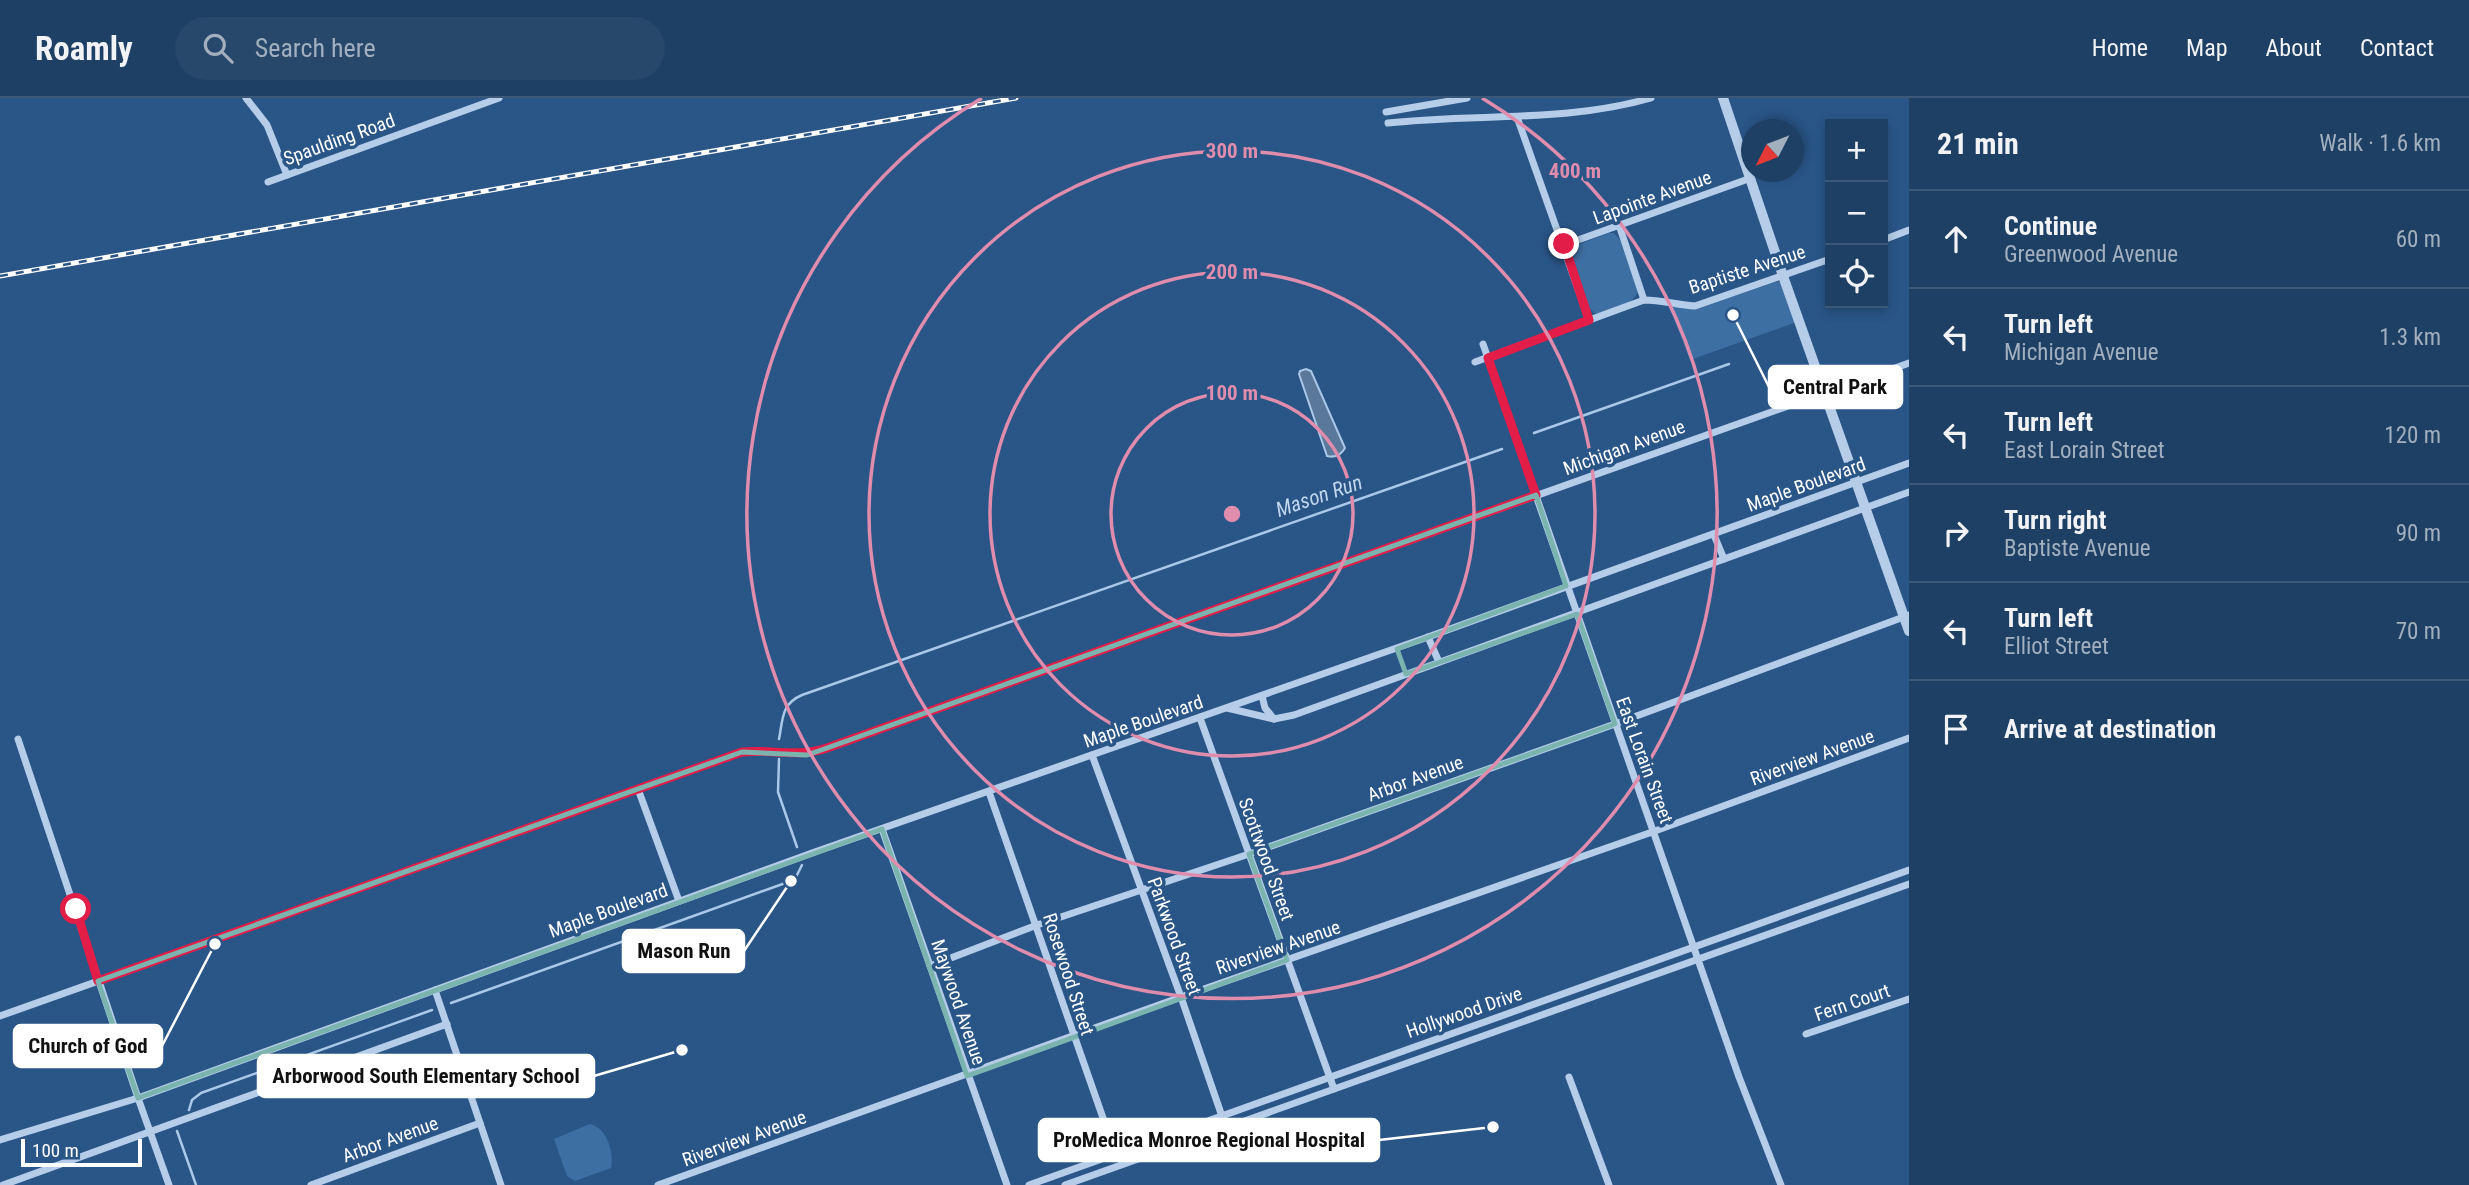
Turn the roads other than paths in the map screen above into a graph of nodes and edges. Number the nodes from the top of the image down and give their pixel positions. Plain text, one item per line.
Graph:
1 (246, 98) edge
2 (499, 98) edge
3 (1467, 98) edge
4 (1651, 98) edge
5 (1723, 98) edge
6 (1401, 110) junction
7 (1386, 112) dead end
8 (1517, 117) junction
9 (1403, 121) junction
10 (1388, 123) dead end
11 (1741, 149) edge
12 (287, 175) junction
13 (268, 182) dead end
14 (1741, 182) edge
15 (1752, 182) edge
16 (1619, 225) junction
17 (1909, 230) edge
18 (1888, 238) edge
19 (1564, 244) junction
20 (1825, 260) edge
21 (1783, 275) junction
22 (1644, 300) junction
23 (1589, 320) junction
24 (1483, 344) dead end
25 (1488, 358) junction
26 (1475, 362) dead end
27 (1909, 363) edge
28 (1825, 392) junction
29 (1909, 463) edge
30 (1856, 482) junction
31 (1909, 492) edge
32 (1536, 495) junction
33 (1864, 508) junction
34 (1714, 535) junction
35 (1724, 559) junction
36 (1566, 586) junction
37 (1577, 614) junction
38 (1906, 616) edge
39 (1909, 631) edge
40 (1428, 637) junction
41 (1439, 662) junction
42 (1262, 696) junction
43 (1227, 708) junction
44 (1200, 718) junction
45 (1275, 719) junction
46 (1615, 724) junction
47 (1909, 738) edge
48 (18, 739) dead end
49 (1092, 755) junction
50 (638, 789) junction
51 (989, 792) junction
52 (882, 829) junction
53 (1655, 831) junction
54 (1249, 854) junction
55 (1909, 870) edge
56 (1909, 884) edge
57 (1142, 890) junction
58 (679, 901) junction
59 (1037, 925) junction
60 (1695, 948) junction
61 (1287, 960) junction
62 (1699, 960) junction
63 (930, 966) junction
64 (98, 981) junction
65 (435, 990) junction
66 (1181, 997) junction
67 (1909, 999) edge
68 (0, 1016) edge
69 (447, 1024) junction
70 (1806, 1034) dead end
71 (1073, 1036) junction
72 (967, 1076) junction
73 (1330, 1076) junction
74 (1569, 1077) dead end
75 (1334, 1089) junction
76 (138, 1098) junction
77 (1222, 1116) junction
78 (480, 1123) junction
79 (1226, 1128) junction
80 (150, 1132) junction
81 (0, 1140) edge
82 (1116, 1155) junction
83 (1119, 1166) junction
84 (4, 1185) edge
85 (169, 1185) edge
86 (311, 1185) edge
87 (501, 1185) edge
88 (658, 1185) edge
89 (1007, 1185) edge
90 (1029, 1185) edge
91 (1065, 1185) edge
92 (1609, 1185) edge
93 (1781, 1185) edge

1 - 12 street
2 - 12 street, Spaulding Road
3 - 6 street
4 - 8 street
5 - 11 street
6 - 7 street
6 - 9 street
8 - 9 street
8 - 19 street
9 - 10 street
12 - 13 street, Spaulding Road
14 - 16 street, Lapointe Avenue
15 - 21 street
16 - 19 street, Lapointe Avenue
16 - 22 street
17 - 18 street
19 - 23 street
20 - 21 street, Baptiste Avenue
21 - 22 street, Baptiste Avenue
21 - 28 street
22 - 23 street, Baptiste Avenue
23 - 25 street, Baptiste Avenue
24 - 25 street, East Lorain Street
25 - 26 street, Baptiste Avenue
25 - 32 street, East Lorain Street
27 - 28 street, Michigan Avenue
28 - 30 street
28 - 32 street, Michigan Avenue
29 - 30 street, Maple Boulevard
30 - 33 street
30 - 34 street, Maple Boulevard
31 - 33 street, Maple Boulevard
32 - 36 street, East Lorain Street
32 - 50 street, Michigan Avenue
33 - 35 street, Maple Boulevard
33 - 38 street
34 - 35 street
34 - 36 street, Maple Boulevard
35 - 37 street, Maple Boulevard
36 - 37 street, East Lorain Street
36 - 40 street, Maple Boulevard
37 - 41 street, Maple Boulevard
37 - 46 street, East Lorain Street
38 - 39 street
38 - 46 street, Arbor Avenue
40 - 41 street
40 - 42 street, Maple Boulevard
41 - 45 street, Maple Boulevard
42 - 43 street, Maple Boulevard
42 - 45 street
43 - 44 street, Maple Boulevard
43 - 45 street, Maple Boulevard
44 - 49 street, Maple Boulevard
44 - 54 street, Scottwood Street
46 - 53 street, East Lorain Street
46 - 54 street, Arbor Avenue
47 - 53 street, Riverview Avenue
48 - 64 street
49 - 51 street, Maple Boulevard
49 - 57 street, Parkwood Street
50 - 58 street
50 - 64 street, Michigan Avenue
51 - 52 street, Maple Boulevard
51 - 59 street, Rosewood Street
52 - 58 street, Maple Boulevard
52 - 63 street, Maywood Avenue
53 - 60 street, East Lorain Street
53 - 61 street, Riverview Avenue
54 - 57 street, Arbor Avenue
54 - 61 street, Scottwood Street
55 - 60 street, Hollywood Drive
56 - 62 street, Hollywood Drive
57 - 59 street, Arbor Avenue
57 - 66 street, Parkwood Street
58 - 65 street, Maple Boulevard
59 - 63 street, Arbor Avenue
59 - 71 street, Rosewood Street
60 - 62 street, East Lorain Street
60 - 73 street, Hollywood Drive
61 - 66 street, Riverview Avenue
61 - 73 street, Scottwood Street
62 - 75 street, Hollywood Drive
62 - 93 street, East Lorain Street
63 - 72 street, Maywood Avenue
64 - 68 street, Michigan Avenue
64 - 76 street
65 - 69 street
65 - 76 street, Maple Boulevard
66 - 71 street, Riverview Avenue
66 - 77 street, Parkwood Street
67 - 70 street, Fern Court
69 - 78 street
69 - 80 street
71 - 72 street, Riverview Avenue
71 - 82 street, Rosewood Street
72 - 88 street, Riverview Avenue
72 - 89 street, Maywood Avenue
73 - 75 street, Scottwood Street
73 - 77 street, Hollywood Drive
74 - 92 street
75 - 79 street, Hollywood Drive
76 - 80 street
76 - 81 street, Maple Boulevard
77 - 79 street, Parkwood Street
77 - 82 street, Hollywood Drive
78 - 86 street, Arbor Avenue
78 - 87 street
79 - 83 street, Hollywood Drive
80 - 84 street
80 - 85 street
82 - 83 street, Rosewood Street
82 - 90 street, Hollywood Drive
83 - 91 street, Hollywood Drive

